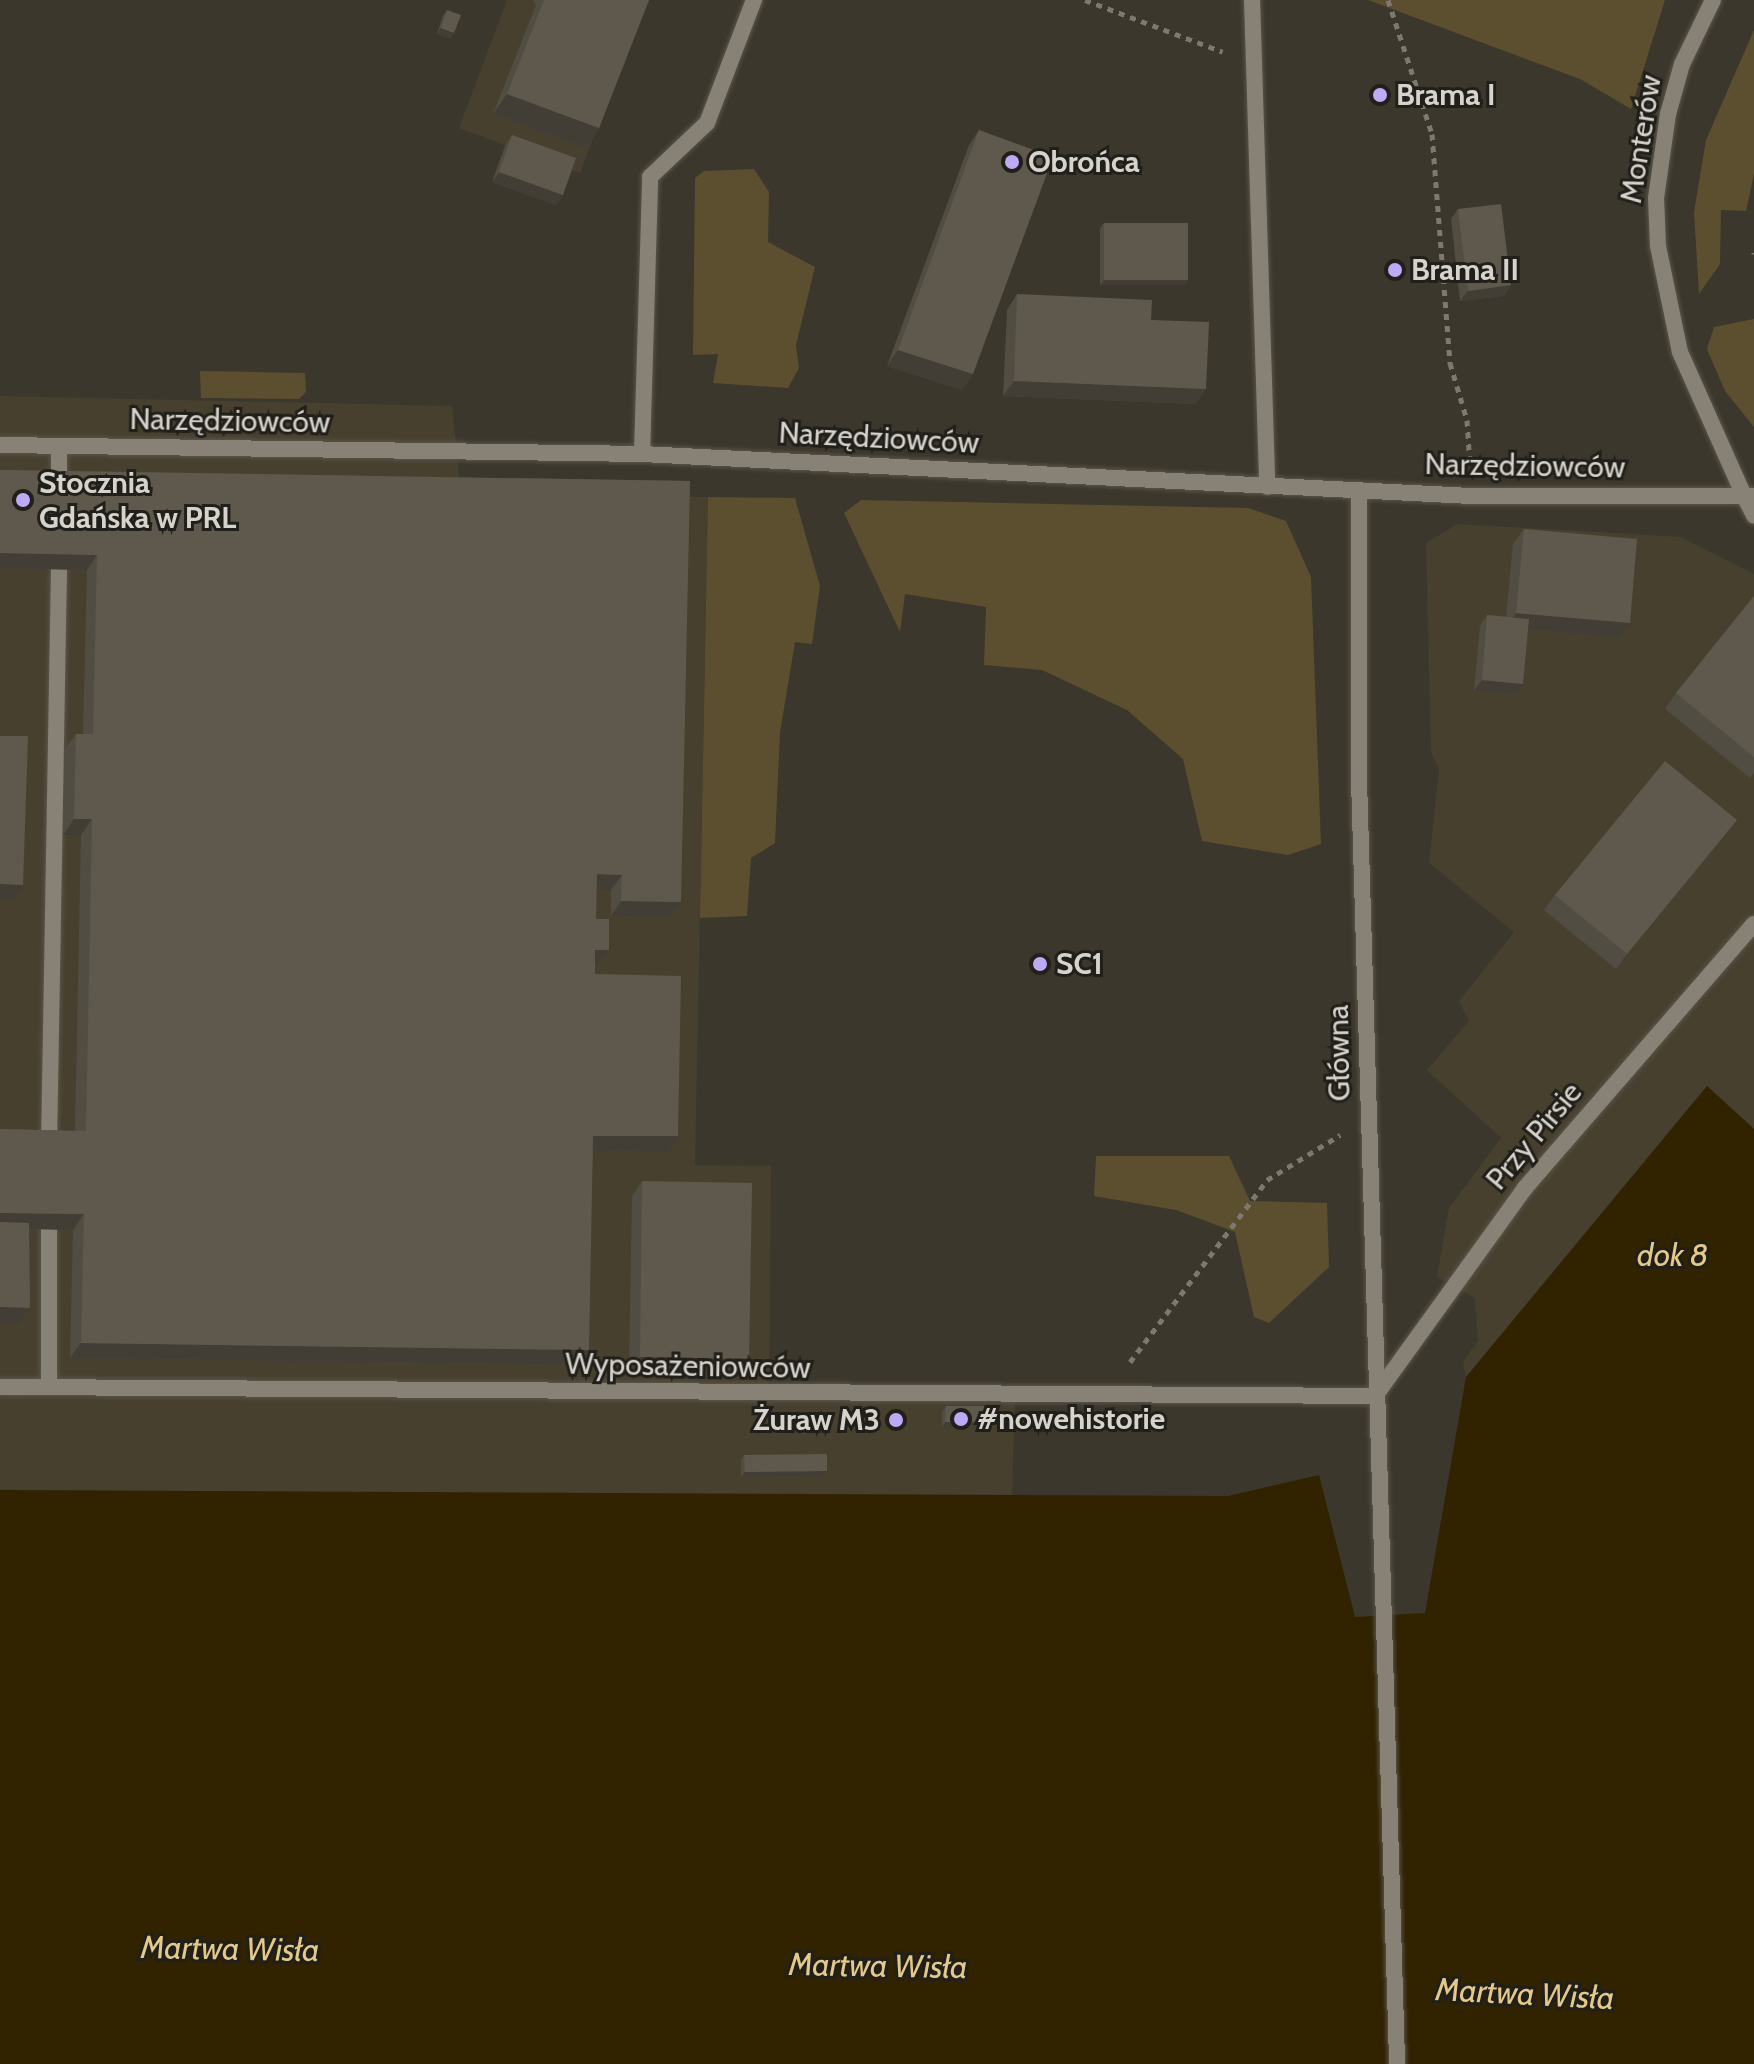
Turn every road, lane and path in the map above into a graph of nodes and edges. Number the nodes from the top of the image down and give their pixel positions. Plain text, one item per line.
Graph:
1 (754, 0) edge
2 (1085, 0) edge
3 (1252, 0) edge
4 (1388, 0) edge
5 (1713, 0) edge
6 (1188, 39) dead end
7 (0, 445) edge
8 (59, 446) junction
9 (642, 454) junction
10 (59, 485) edge
11 (1267, 487) junction
12 (1359, 490) junction
13 (1471, 496) junction
14 (1749, 496) edge
15 (1754, 516) edge
16 (59, 569) edge
17 (1754, 924) edge
18 (1369, 1119) junction
19 (49, 1146) edge
20 (49, 1229) edge
21 (49, 1386) junction
22 (0, 1387) edge
23 (1375, 1396) junction
24 (1092, 1398) junction
25 (1397, 2064) edge

1 - 9 street
2 - 6 path
3 - 11 street
4 - 13 path
5 - 14 street, Monterów
7 - 8 street, Narzędziowców
8 - 9 street, Narzędziowców
8 - 10 street
9 - 11 street, Narzędziowców
11 - 12 street, Narzędziowców
12 - 13 street, Narzędziowców
12 - 18 street, Główna
13 - 14 street, Narzędziowców
14 - 15 street, Monterów
16 - 19 street
17 - 23 street, Przy Pirsie
18 - 23 street, Główna
18 - 24 path
20 - 21 street
21 - 22 street, Wyposażeniowców
21 - 24 street, Wyposażeniowców
23 - 24 street, Wyposażeniowców
23 - 25 street, Główna

